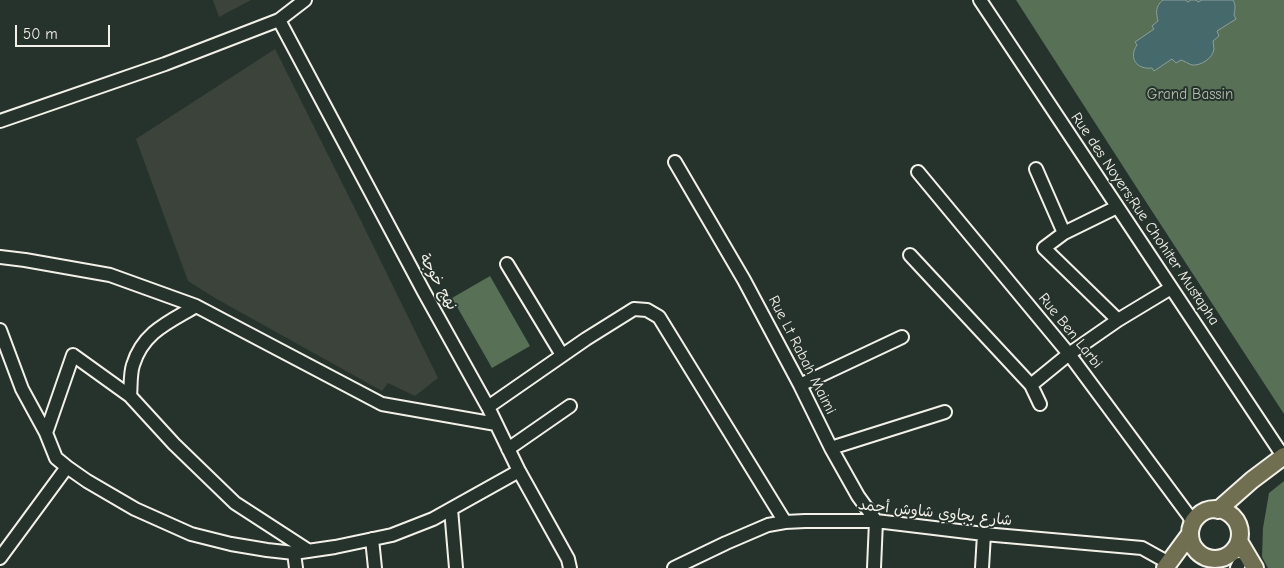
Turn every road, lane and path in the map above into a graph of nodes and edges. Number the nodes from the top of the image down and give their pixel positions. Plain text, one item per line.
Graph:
1 (305, 0) edge
2 (980, 0) edge
3 (279, 20) junction
4 (0, 121) edge
5 (675, 162) dead end
6 (1036, 170) dead end
7 (918, 172) dead end
8 (1117, 207) junction
9 (1064, 233) junction
10 (910, 255) dead end
11 (0, 258) edge
12 (507, 264) dead end
13 (1171, 288) junction
14 (196, 306) junction
15 (1118, 320) junction
16 (0, 330) edge
17 (902, 337) dead end
18 (1069, 354) junction
19 (562, 355) junction
20 (800, 385) junction
21 (1031, 385) junction
22 (130, 396) junction
23 (1040, 404) dead end
24 (570, 406) dead end
25 (488, 407) junction
26 (945, 412) dead end
27 (496, 424) junction
28 (46, 433) junction
29 (831, 448) junction
30 (508, 449) junction
31 (1284, 456) edge
32 (67, 467) junction
33 (519, 471) junction
34 (451, 509) junction
35 (1225, 514) junction
36 (876, 521) junction
37 (785, 522) junction
38 (1192, 523) junction
39 (984, 534) junction
40 (372, 540) junction
41 (1239, 541) junction
42 (309, 551) junction
43 (1198, 552) junction
44 (294, 554) junction
45 (0, 558) edge
46 (569, 564) edge
47 (1241, 565) edge
48 (1167, 566) edge
49 (296, 568) edge
50 (375, 568) edge
51 (456, 568) edge
52 (578, 568) edge
53 (674, 568) edge
54 (874, 568) edge
55 (982, 568) edge

1 - 3 street
2 - 8 street, Rue des Noyers;Rue Chohiter Mustapha
3 - 4 street
3 - 25 street, نهج خوجة
5 - 20 street, Rue Lt Rabah Maimi
6 - 9 street
7 - 18 street, Rue Ben Larbi
8 - 9 street
8 - 13 street, Rue des Noyers;Rue Chohiter Mustapha
9 - 15 street
10 - 21 street
11 - 14 street
12 - 19 street
13 - 15 street
13 - 31 street, Rue des Noyers;Rue Chohiter Mustapha
14 - 22 street
14 - 27 street
15 - 18 street
16 - 28 street
17 - 20 street
18 - 21 street
18 - 38 street, Rue Ben Larbi
19 - 25 street
19 - 37 street
20 - 29 street, Rue Lt Rabah Maimi
21 - 23 street
22 - 28 street
22 - 42 street
24 - 30 street
25 - 27 street, نهج خوجة
26 - 29 street
27 - 30 street, نهج خوجة
28 - 32 street
29 - 36 street, Rue Lt Rabah Maimi
30 - 33 street, نهج خوجة
31 - 35 main road
32 - 44 street
32 - 45 street
33 - 34 street
33 - 46 street, نهج خوجة
34 - 40 street
34 - 51 street
35 - 38 main road
35 - 41 main road
36 - 37 street, شارع بجاوي شاوش أحمد
36 - 39 street, شارع بجاوي شاوش أحمد
36 - 54 street
37 - 53 street, شارع بجاوي شاوش أحمد
38 - 43 main road
38 - 48 main road
39 - 48 street, شارع بجاوي شاوش أحمد
39 - 55 street
40 - 42 street
40 - 50 street
41 - 47 main road
41 - 47 main road
42 - 44 street
43 - 47 main road
43 - 48 main road
44 - 49 street
46 - 52 street, نهج خوجة

